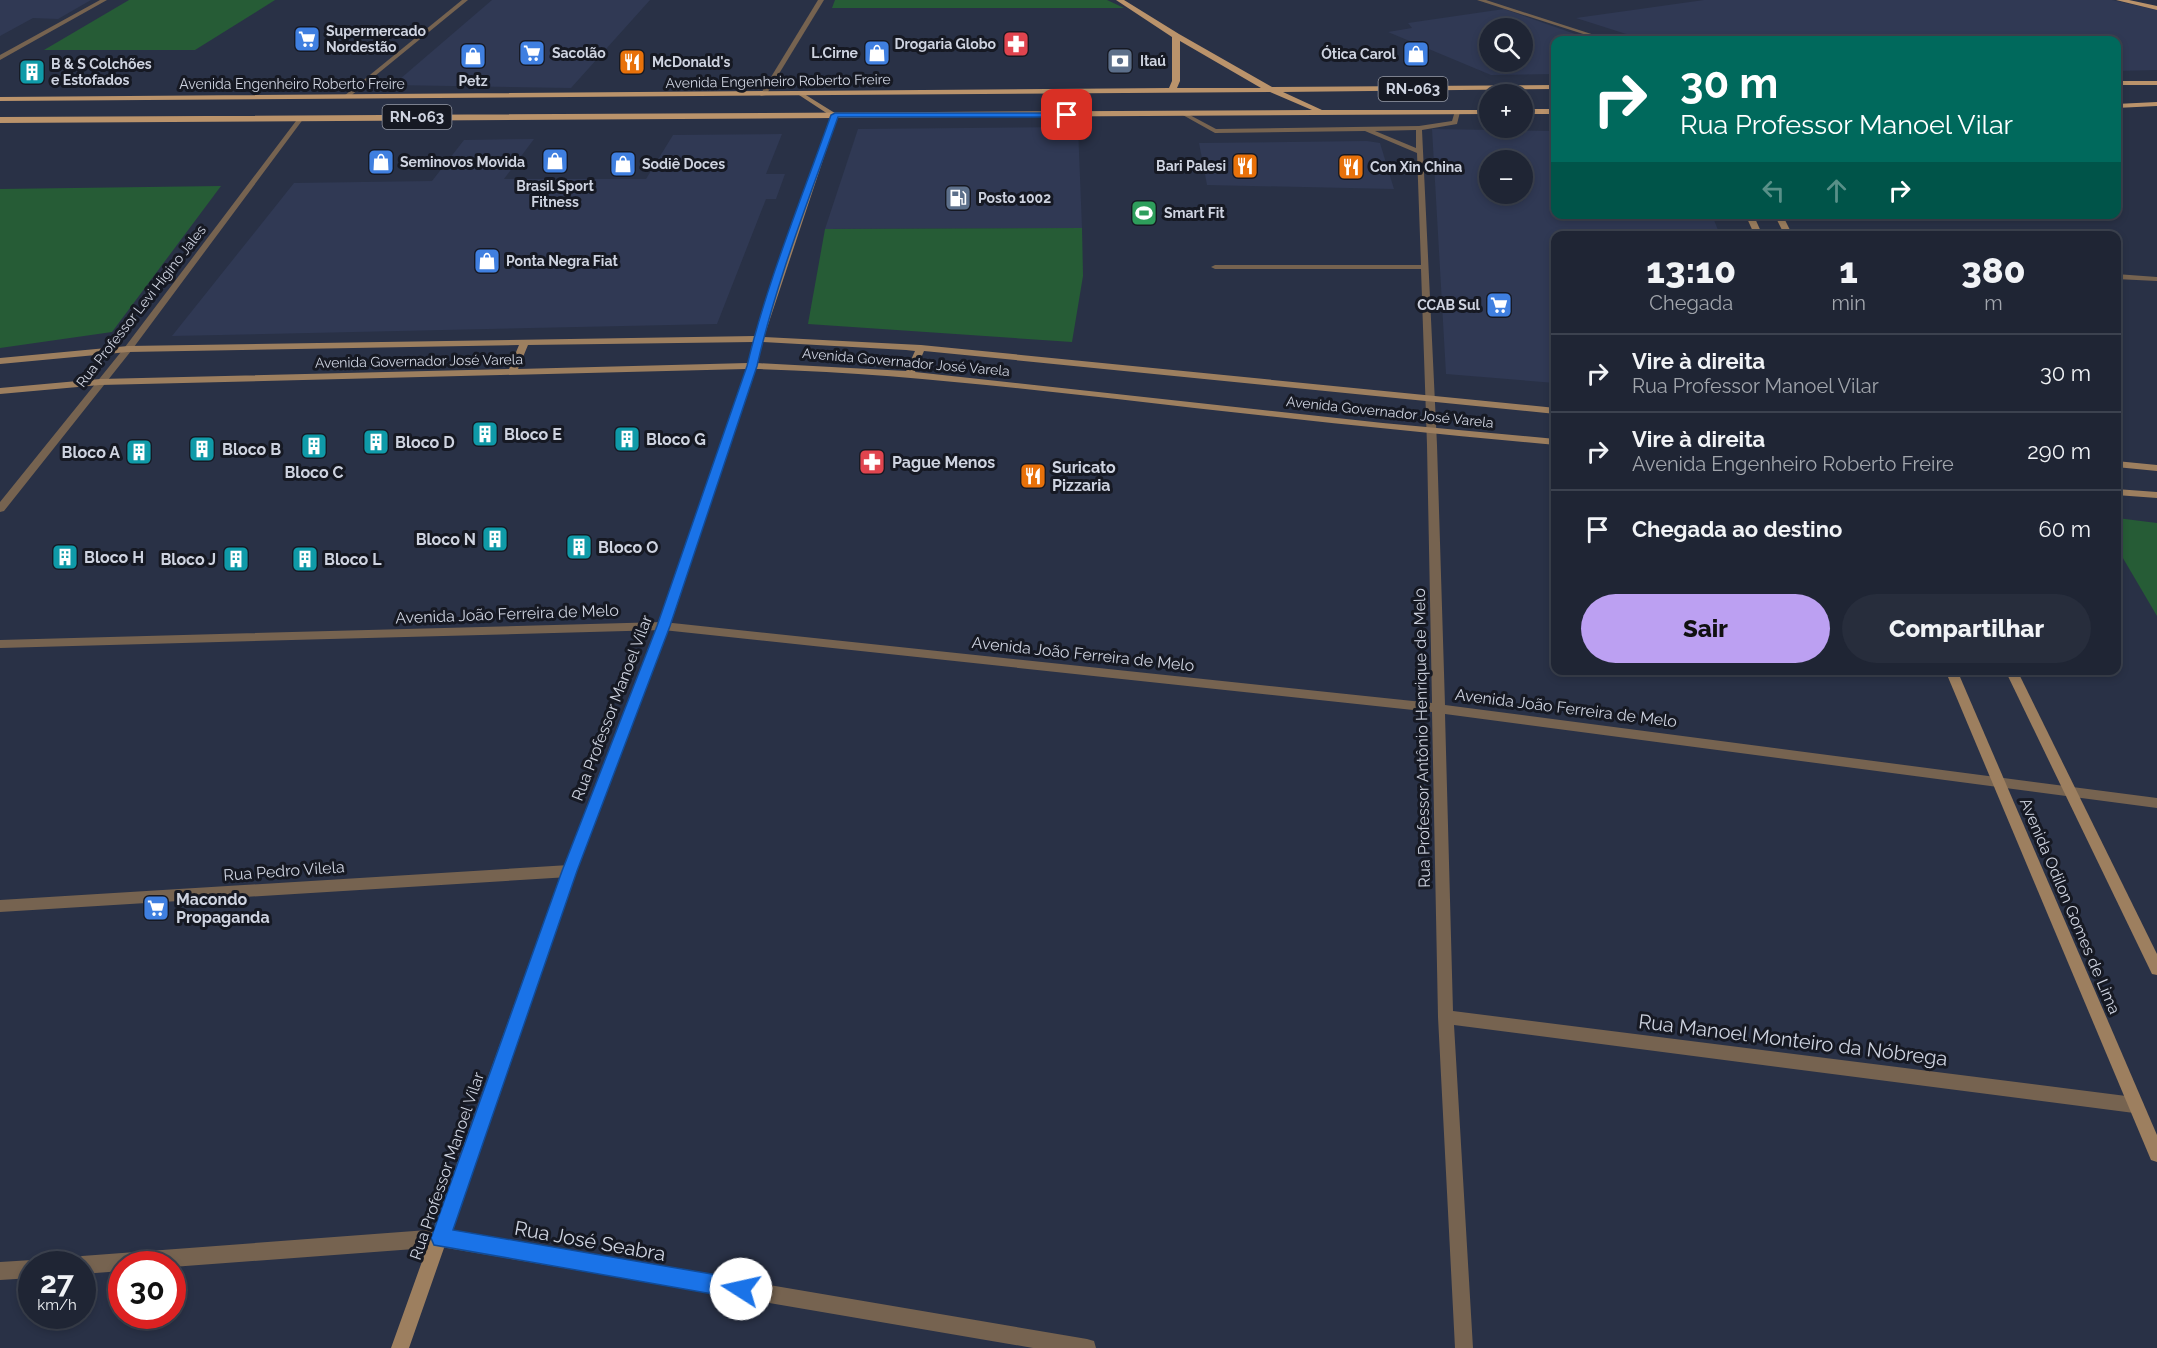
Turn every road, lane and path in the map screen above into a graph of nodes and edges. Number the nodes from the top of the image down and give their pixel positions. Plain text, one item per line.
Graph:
1 (104, 0) edge
2 (465, 0) edge
3 (821, 0) edge
4 (1119, 0) edge
5 (1480, 0) edge
6 (2119, 0) edge
7 (2157, 8) edge
8 (1176, 36) junction
9 (1594, 36) edge
10 (0, 58) edge
11 (2157, 82) edge
12 (2121, 83) edge
13 (1551, 87) edge
14 (1271, 90) junction
15 (1172, 91) junction
16 (801, 94) junction
17 (763, 95) junction
18 (346, 97) junction
19 (0, 99) edge
20 (2157, 104) edge
21 (2121, 108) edge
22 (2121, 108) edge
23 (1551, 111) edge
24 (2157, 111) edge
25 (1325, 112) junction
26 (1457, 112) junction
27 (1479, 112) edge
28 (1533, 112) edge
29 (1184, 114) junction
30 (835, 115) junction
31 (301, 118) junction
32 (0, 120) edge
33 (1419, 128) junction
34 (1365, 129) junction
35 (1420, 152) junction
36 (1215, 267) dead end
37 (1424, 267) junction
38 (2121, 276) edge
39 (2157, 279) edge
40 (758, 339) junction
41 (525, 343) junction
42 (921, 348) junction
43 (128, 349) junction
44 (0, 361) edge
45 (752, 366) junction
46 (512, 372) junction
47 (910, 373) junction
48 (100, 382) junction
49 (0, 390) edge
50 (1430, 399) junction
51 (1551, 411) edge
52 (1431, 431) junction
53 (1551, 442) edge
54 (2121, 464) edge
55 (2157, 468) edge
56 (2121, 492) edge
57 (2157, 495) edge
58 (0, 508) edge
59 (663, 626) junction
60 (0, 644) edge
61 (1953, 675) edge
62 (2013, 675) edge
63 (1436, 708) junction
64 (1997, 780) junction
65 (2069, 791) junction
66 (2157, 803) edge
67 (569, 871) junction
68 (0, 906) edge
69 (2157, 969) edge
70 (1446, 1017) junction
71 (2134, 1105) junction
72 (2157, 1154) edge
73 (441, 1238) junction
74 (96, 1264) edge
75 (18, 1270) edge
76 (0, 1271) edge
77 (400, 1348) edge
78 (1087, 1348) edge
79 (1464, 1348) edge

1 - 10 street
2 - 18 street
3 - 17 street
4 - 8 main road
5 - 9 street
6 - 7 main road
8 - 14 main road
8 - 15 main road
11 - 12 main road
13 - 14 main road, Avenida Engenheiro Roberto Freire / RN-063
14 - 15 main road, Avenida Engenheiro Roberto Freire / RN-063
14 - 25 main road
15 - 16 main road, Avenida Engenheiro Roberto Freire / RN-063
16 - 17 main road, Avenida Engenheiro Roberto Freire / RN-063
16 - 30 street
17 - 18 main road, Avenida Engenheiro Roberto Freire / RN-063
18 - 19 main road, Avenida Engenheiro Roberto Freire / RN-063
20 - 21 main road
22 - 24 main road
23 - 28 main road
25 - 26 main road, Avenida Engenheiro Roberto Freire / RN-063
25 - 29 main road, Avenida Engenheiro Roberto Freire / RN-063
26 - 27 main road, Avenida Engenheiro Roberto Freire / RN-063
26 - 33 street
29 - 30 main road, Avenida Engenheiro Roberto Freire / RN-063
29 - 34 street
30 - 31 main road, Avenida Engenheiro Roberto Freire / RN-063
30 - 40 street, Rua Professor Manoel Vilar
31 - 32 main road, Avenida Engenheiro Roberto Freire / RN-063
31 - 43 street, Rua Professor Levi Higino Jales
33 - 34 street
33 - 35 street, Rua Professor Antônio Henrique de Melo
34 - 35 street
35 - 37 street, Rua Professor Antônio Henrique de Melo
36 - 37 street
37 - 50 street, Rua Professor Antônio Henrique de Melo
38 - 39 street
40 - 41 street, Avenida Governador José Varela
40 - 42 street, Avenida Governador José Varela
40 - 45 street, Rua Professor Manoel Vilar
41 - 43 street, Avenida Governador José Varela
41 - 46 street
42 - 47 street
42 - 50 street, Avenida Governador José Varela
43 - 44 street, Avenida Governador José Varela
43 - 48 street, Rua Professor Levi Higino Jales
45 - 46 street, Avenida Governador José Varela
45 - 47 street, Avenida Governador José Varela
45 - 59 street, Rua Professor Manoel Vilar
46 - 48 street, Avenida Governador José Varela
47 - 52 street, Avenida Governador José Varela
48 - 49 street, Avenida Governador José Varela
48 - 58 street, Rua Professor Levi Higino Jales
50 - 51 street, Avenida Governador José Varela
50 - 52 street, Rua Professor Antônio Henrique de Melo
52 - 53 street, Avenida Governador José Varela
52 - 63 street, Rua Professor Antônio Henrique de Melo
54 - 55 street
56 - 57 street
59 - 60 street, Avenida João Ferreira de Melo
59 - 63 street, Avenida João Ferreira de Melo
59 - 67 street, Rua Professor Manoel Vilar
61 - 64 street, Avenida Odilon Gomes de Lima
62 - 65 street
63 - 64 street, Avenida João Ferreira de Melo
63 - 70 street, Rua Professor Antônio Henrique de Melo
64 - 65 street, Avenida João Ferreira de Melo
64 - 71 street, Avenida Odilon Gomes de Lima
65 - 66 street, Avenida João Ferreira de Melo
65 - 69 street
67 - 68 street, Rua Pedro Vilela
67 - 73 street, Rua Professor Manoel Vilar
70 - 71 street, Rua Manoel Monteiro da Nóbrega
70 - 79 street, Rua Professor Antônio Henrique de Melo
71 - 72 street, Avenida Odilon Gomes de Lima
73 - 74 street, Rua José Seabra
73 - 77 street, Rua Professor Manoel Vilar
73 - 78 street, Rua José Seabra
75 - 76 street

